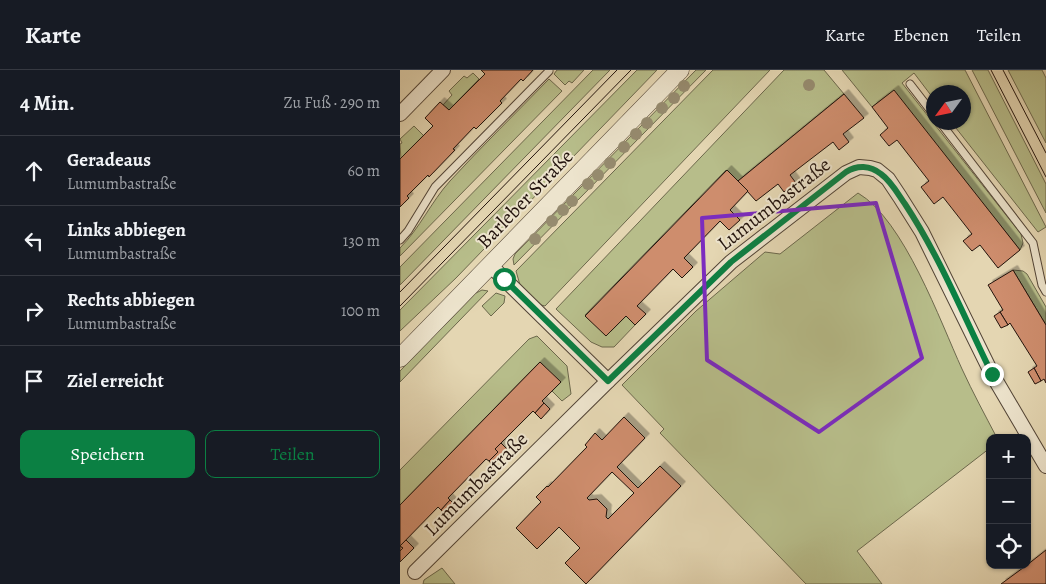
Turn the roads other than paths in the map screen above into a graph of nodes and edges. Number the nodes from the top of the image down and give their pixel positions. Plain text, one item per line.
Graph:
1 (443, 70) edge
2 (680, 70) edge
3 (549, 71) edge
4 (910, 84) dead end
5 (926, 105) edge
6 (400, 114) edge
7 (946, 130) edge
8 (400, 240) edge
9 (490, 265) junction
10 (1046, 292) edge
11 (400, 358) edge
12 (608, 381) junction
13 (1046, 466) edge
14 (415, 572) dead end

1 - 6 street
2 - 9 street, Barleber Straße
3 - 8 lane
4 - 5 lane
7 - 10 lane
9 - 11 street, Barleber Straße
9 - 12 street
12 - 13 street, Lumumbastraße
12 - 14 street, Lumumbastraße

